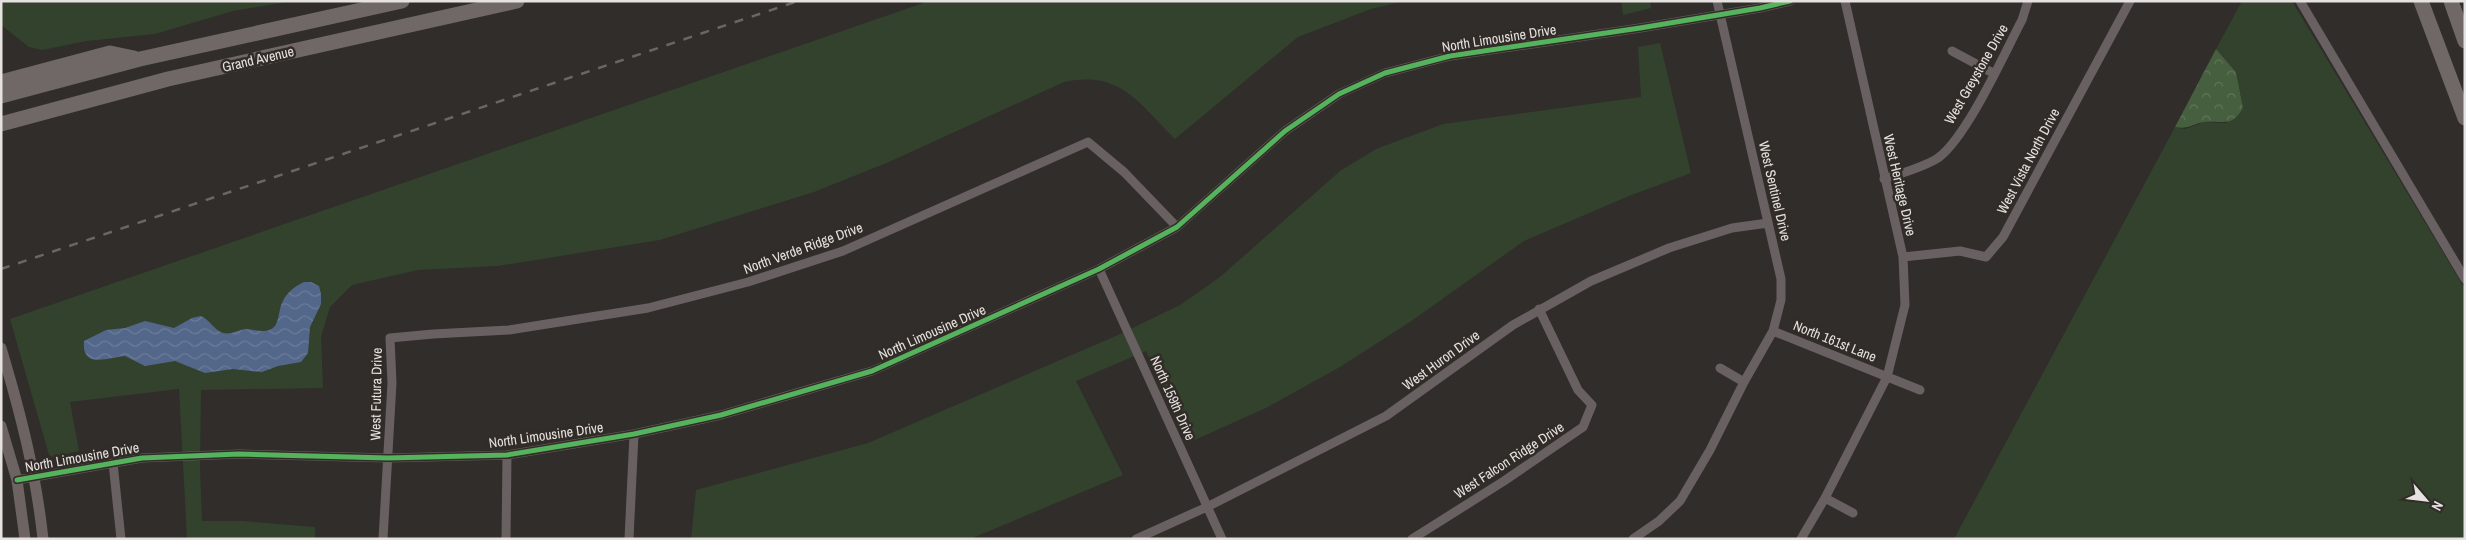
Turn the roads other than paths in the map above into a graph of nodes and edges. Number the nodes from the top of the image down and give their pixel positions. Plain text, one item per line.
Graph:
1 (402, 1) edge
2 (518, 1) edge
3 (1717, 1) edge
4 (1790, 1) edge
5 (1845, 1) edge
6 (2028, 1) edge
7 (2130, 1) edge
8 (2300, 1) edge
9 (2421, 1) edge
10 (2451, 1) edge
11 (1720, 15) junction
12 (2465, 41) edge
13 (1952, 51) dead end
14 (140, 59) junction
15 (1993, 73) junction
16 (1, 82) edge
17 (1, 96) edge
18 (2465, 118) edge
19 (1, 124) edge
20 (1884, 179) junction
21 (1768, 223) junction
22 (1177, 227) junction
23 (1903, 257) junction
24 (1099, 269) junction
25 (2465, 279) edge
26 (1539, 309) junction
27 (1773, 331) junction
28 (390, 338) joint
29 (1, 348) edge
30 (1720, 368) dead end
31 (1887, 376) junction
32 (1744, 382) junction
33 (1920, 390) dead end
34 (1, 426) edge
35 (634, 434) junction
36 (507, 454) junction
37 (388, 458) junction
38 (114, 462) junction
39 (36, 476) junction
40 (17, 480) junction
41 (1825, 498) junction
42 (1207, 507) junction
43 (1853, 513) dead end
44 (25, 539) edge
45 (43, 539) edge
46 (121, 539) edge
47 (383, 539) edge
48 (506, 539) edge
49 (629, 539) edge
50 (1136, 539) edge
51 (1222, 539) edge
52 (1412, 539) edge
53 (1633, 539) edge
54 (1801, 539) edge

1 - 14 highway, Grand Avenue
2 - 19 highway, Grand Avenue
3 - 11 street, West Sentinel Drive
4 - 11 street, North Limousine Drive
5 - 20 street, West Heritage Drive
6 - 15 street, West Greystone Drive
7 - 23 street, West Vista North Drive
8 - 25 street
9 - 18 highway
10 - 12 highway
11 - 21 street, West Sentinel Drive
11 - 22 street, North Limousine Drive
13 - 15 street
14 - 16 highway
14 - 17 highway, Grand Avenue
15 - 20 street, West Greystone Drive
20 - 23 street, West Heritage Drive
21 - 26 street, West Huron Drive
21 - 27 street, West Sentinel Drive
22 - 24 street, North Limousine Drive
22 - 28 street, North Verde Ridge Drive
23 - 31 street, West Heritage Drive
24 - 35 street, North Limousine Drive
24 - 42 street, North 159th Drive
26 - 42 street, West Huron Drive
26 - 52 street, West Falcon Ridge Drive
27 - 31 street, North 161st Lane
27 - 32 street, West Sentinel Drive
28 - 37 street, West Futura Drive
29 - 39 main road
30 - 32 street
31 - 33 street
31 - 41 street, West Heritage Drive
32 - 53 street, West Sentinel Drive
34 - 40 main road
35 - 36 street, North Limousine Drive
35 - 49 street
36 - 37 street, North Limousine Drive
36 - 48 street
37 - 38 street, North Limousine Drive
37 - 47 street, West Futura Drive
38 - 39 street, North Limousine Drive
38 - 46 street
39 - 40 street, North Limousine Drive
39 - 45 main road
40 - 44 main road
41 - 43 street
41 - 54 street, West Heritage Drive
42 - 50 street, West Huron Drive
42 - 51 street, North 159th Drive

